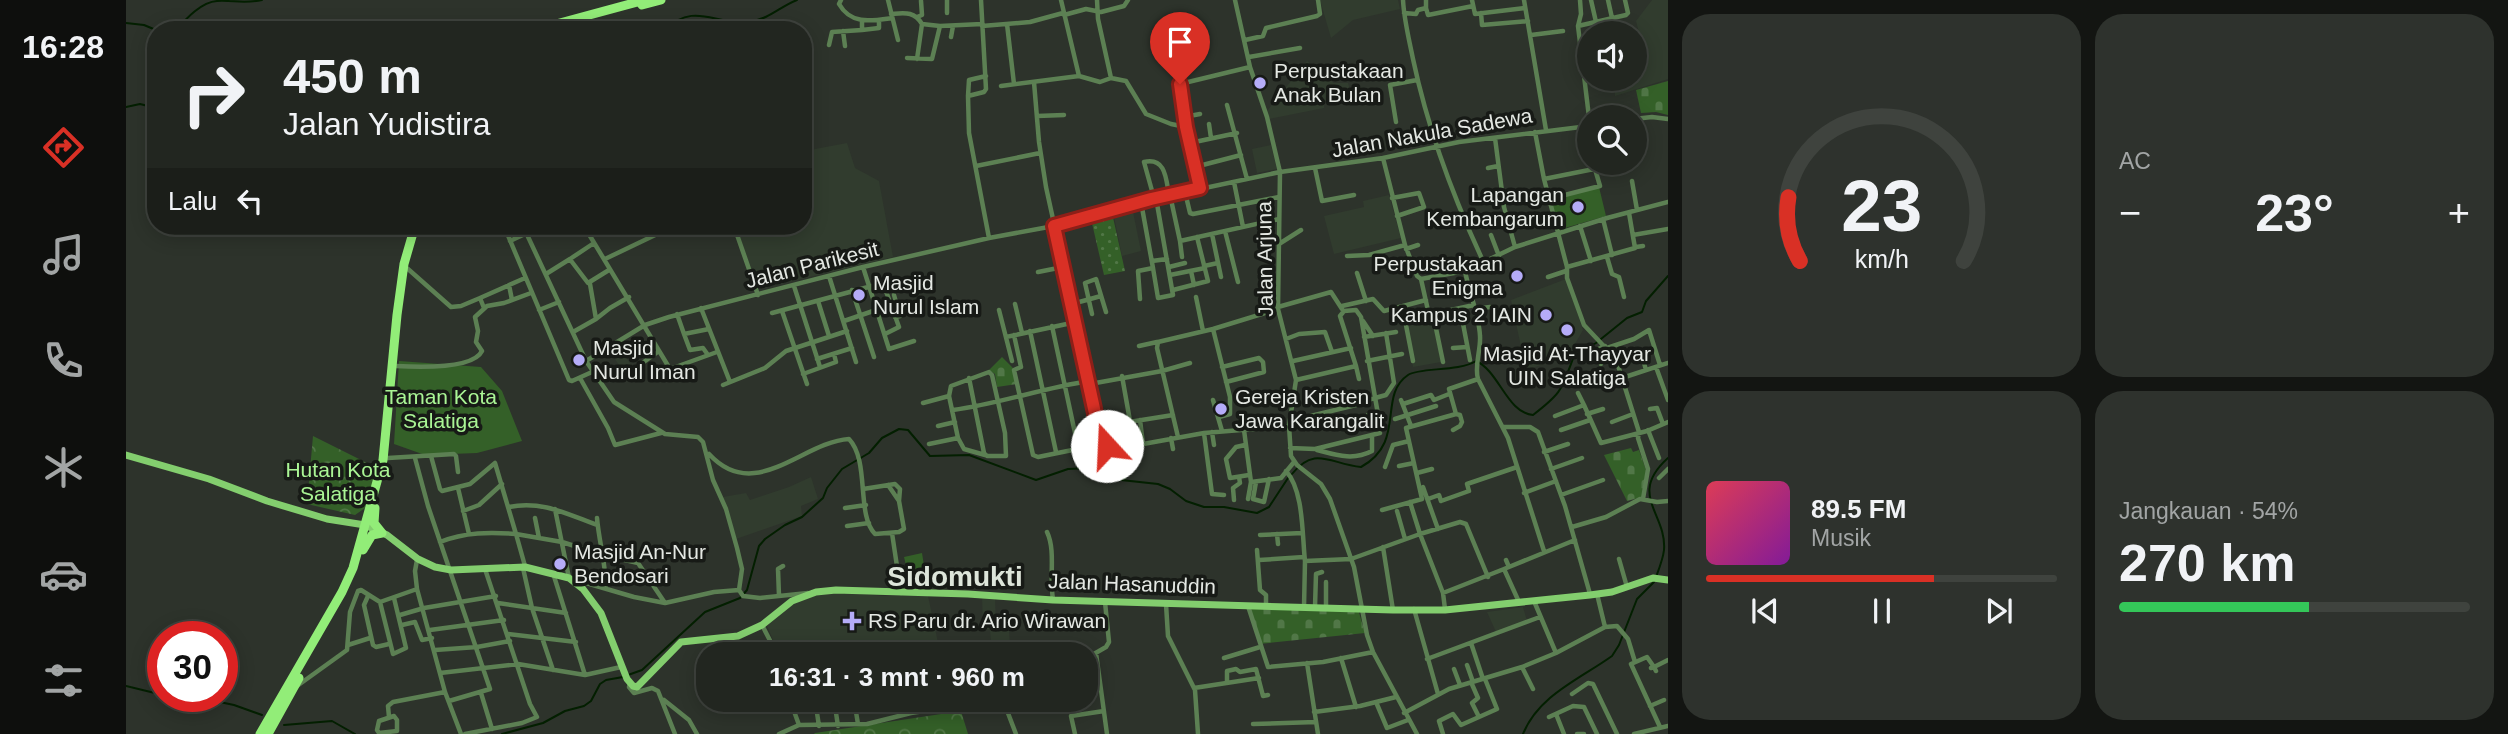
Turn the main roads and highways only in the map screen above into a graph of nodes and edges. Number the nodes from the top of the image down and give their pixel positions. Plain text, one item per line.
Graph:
1 (645, 0) edge
2 (661, 0) edge
3 (578, 21) edge
4 (583, 21) edge
5 (414, 235) edge
6 (415, 235) edge
7 (395, 369) junction
8 (126, 455) edge
9 (372, 508) junction
10 (364, 525) junction
11 (382, 533) junction
12 (360, 551) junction
13 (1668, 580) edge
14 (289, 688) junction
15 (260, 734) edge
16 (268, 734) edge

1 - 3 highway
2 - 4 highway
5 - 7 highway
6 - 7 highway
7 - 9 highway
7 - 9 highway
8 - 10 main road
9 - 10 highway
9 - 11 highway
10 - 11 main road
10 - 12 highway
11 - 12 highway
11 - 13 main road, Jalan Hasanuddin
12 - 14 highway
14 - 15 highway
14 - 16 highway

